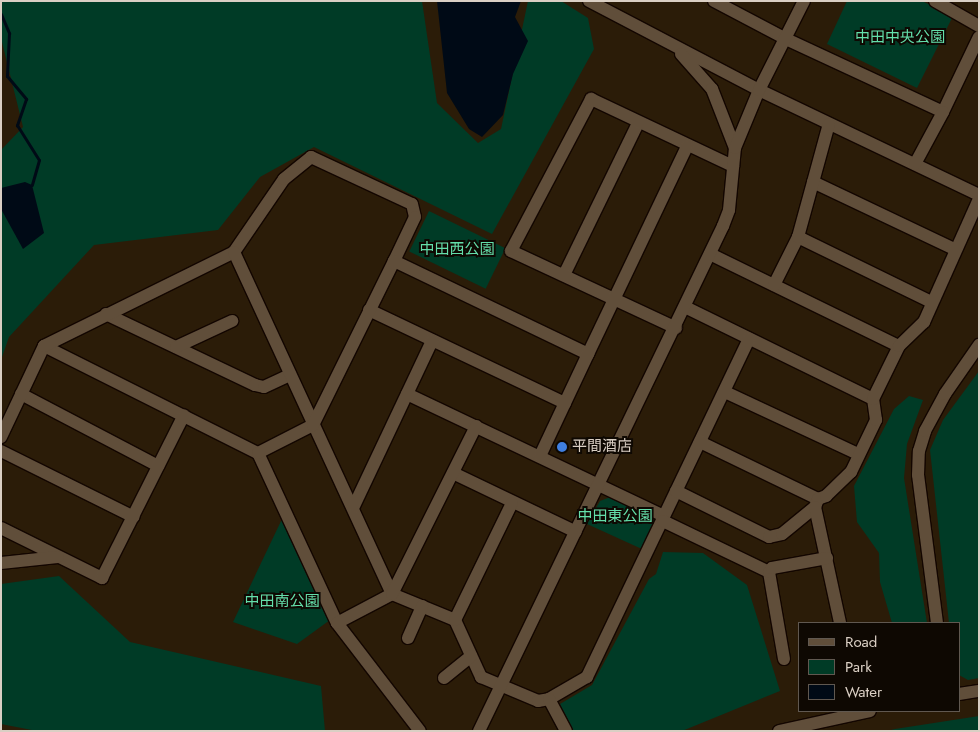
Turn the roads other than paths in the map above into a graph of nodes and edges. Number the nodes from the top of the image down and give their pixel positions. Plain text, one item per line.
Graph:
1 (589, 1) edge
2 (804, 1) edge
3 (935, 1) edge
4 (721, 3) edge
5 (979, 26) edge
6 (979, 38) edge
7 (786, 39) junction
8 (672, 46) junction
9 (759, 90) junction
10 (943, 112) junction
11 (638, 122) junction
12 (829, 124) junction
13 (686, 146) junction
14 (735, 148) junction
15 (915, 164) junction
16 (733, 166) junction
17 (813, 182) junction
18 (979, 195) edge
19 (979, 199) edge
20 (798, 237) junction
21 (954, 250) junction
22 (234, 252) junction
23 (710, 254) junction
24 (394, 260) junction
25 (564, 276) junction
26 (774, 285) junction
27 (614, 299) junction
28 (931, 302) junction
29 (685, 307) junction
30 (369, 310) junction
31 (106, 314) junction
32 (232, 321) dead end
33 (676, 328) junction
34 (749, 339) junction
35 (432, 341) junction
36 (979, 345) edge
37 (44, 346) junction
38 (899, 346) junction
39 (176, 347) junction
40 (588, 354) junction
41 (290, 375) junction
42 (725, 392) junction
43 (21, 394) junction
44 (407, 394) junction
45 (873, 399) junction
46 (565, 403) junction
47 (184, 414) junction
48 (313, 425) junction
49 (476, 426) junction
50 (1, 437) edge
51 (700, 442) junction
52 (1, 451) edge
53 (258, 453) junction
54 (858, 454) junction
55 (540, 456) junction
56 (158, 466) junction
57 (453, 473) junction
58 (599, 484) junction
59 (676, 491) junction
60 (512, 502) junction
61 (817, 503) junction
62 (354, 506) junction
63 (134, 517) junction
64 (663, 518) junction
65 (1, 528) edge
66 (576, 532) junction
67 (59, 557) junction
68 (827, 558) junction
69 (1, 563) edge
70 (769, 572) junction
71 (392, 594) junction
72 (422, 606) junction
73 (455, 620) junction
74 (840, 622) edge
75 (937, 622) edge
76 (338, 623) junction
77 (408, 638) dead end
78 (471, 656) junction
79 (784, 659) dead end
80 (444, 678) dead end
81 (502, 685) junction
82 (979, 691) edge
83 (960, 694) edge
84 (549, 699) junction
85 (865, 712) edge
86 (420, 731) edge
87 (479, 731) edge
88 (566, 731) edge
89 (779, 731) edge

1 - 8 street
2 - 7 street
3 - 5 street
4 - 7 street
6 - 10 street
7 - 9 street
7 - 10 street
8 - 9 street
8 - 14 street
9 - 12 street
9 - 14 street
10 - 15 street
11 - 13 street
11 - 25 street
11 - 25 street
12 - 15 street
12 - 17 street
13 - 16 street
13 - 27 street
14 - 16 street
15 - 18 street
16 - 23 street
17 - 20 street
17 - 21 street
19 - 21 street
20 - 26 street
20 - 28 street
21 - 28 street
22 - 24 street
22 - 31 street
22 - 41 street
23 - 26 street
23 - 29 street
24 - 30 street
24 - 40 street
25 - 27 street
26 - 38 street
27 - 33 street
27 - 40 street
28 - 38 street
29 - 33 street
29 - 34 street
30 - 35 street
30 - 48 street
31 - 37 street
31 - 39 street
32 - 39 street
33 - 58 street
34 - 42 street
34 - 45 street
35 - 44 street
35 - 46 street
36 - 75 street
37 - 43 street
37 - 47 street
38 - 45 street
39 - 41 street
40 - 46 street
41 - 48 street
42 - 51 street
42 - 54 street
43 - 50 street
43 - 56 street
44 - 49 street
44 - 62 street
45 - 54 street
46 - 55 street
47 - 53 street
47 - 56 street
48 - 53 street
48 - 62 street
49 - 55 street
49 - 57 street
51 - 59 street
51 - 61 street
52 - 63 street
53 - 76 street
54 - 61 street
55 - 58 street
56 - 63 street
57 - 60 street
57 - 71 street
58 - 64 street
58 - 66 street
59 - 61 street
59 - 64 street
60 - 66 street
60 - 73 street
61 - 68 street
62 - 71 street
63 - 67 street
64 - 70 street
64 - 84 street
65 - 67 street
66 - 81 street
67 - 69 street
68 - 70 street
68 - 74 street
70 - 79 street
71 - 72 street
71 - 76 street
72 - 73 street
72 - 77 street
73 - 78 street
76 - 86 street
78 - 80 street
78 - 81 street
81 - 84 street
81 - 87 street
82 - 83 street
84 - 88 street
85 - 89 street

